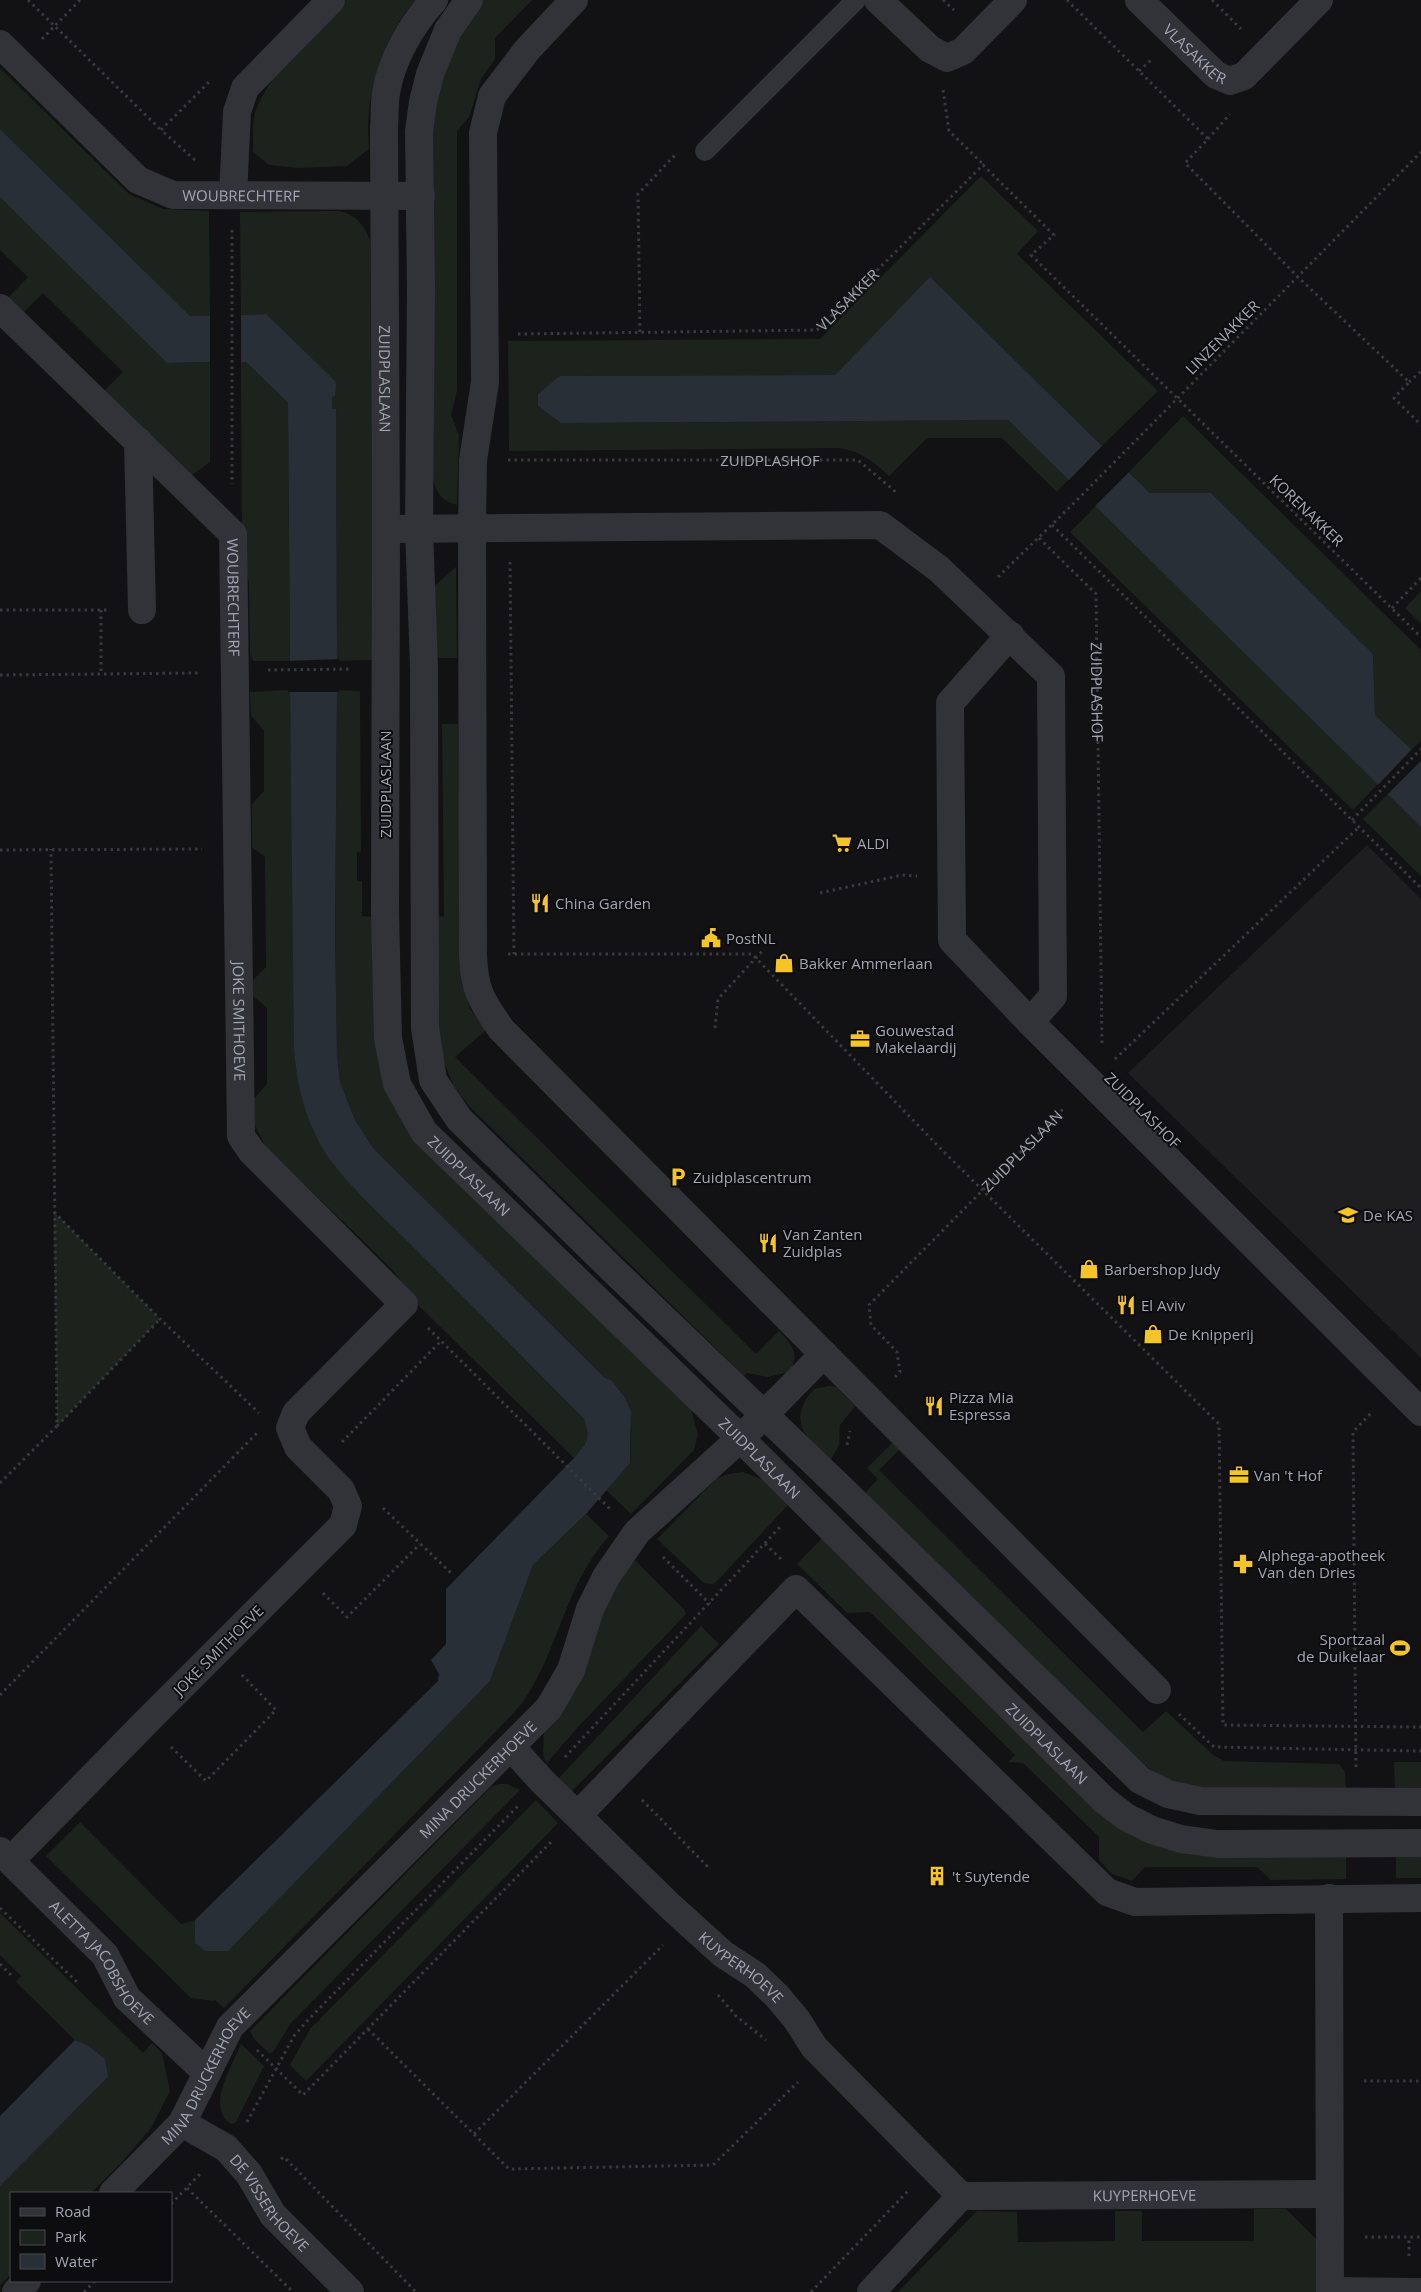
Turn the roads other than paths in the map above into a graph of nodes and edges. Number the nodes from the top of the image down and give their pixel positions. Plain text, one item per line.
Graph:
1 (331, 0) edge
2 (434, 0) edge
3 (469, 0) edge
4 (574, 0) edge
5 (856, 0) edge
6 (878, 0) edge
7 (1013, 0) edge
8 (1139, 0) edge
9 (1319, 0) edge
10 (9, 53) edge
11 (705, 151) road end
12 (232, 195) junction
13 (385, 196) junction
14 (421, 196) junction
15 (0, 308) edge
16 (138, 441) junction
17 (419, 528) junction
18 (472, 528) junction
19 (386, 529) junction
20 (142, 610) road end
21 (1010, 635) junction
22 (235, 672) joint
23 (1030, 1022) junction
24 (824, 1354) junction
25 (1421, 1412) edge
26 (766, 1414) junction
27 (740, 1438) junction
28 (1157, 1690) road end
29 (512, 1747) junction
30 (1421, 1802) edge
31 (578, 1815) junction
32 (1421, 1842) edge
33 (5, 1855) edge
34 (1329, 1898) junction
35 (1421, 1898) edge
36 (207, 2074) junction
37 (182, 2123) junction
38 (114, 2192) edge
39 (1329, 2194) junction
40 (962, 2196) junction
41 (26, 2282) edge
42 (1330, 2291) edge
43 (16, 2292) edge
44 (350, 2292) edge
45 (871, 2292) edge
46 (1421, 2292) edge

1 - 12 street
2 - 13 street, ZUIDPLASLAAN
3 - 14 street
4 - 18 street
5 - 11 lane
6 - 7 street
8 - 9 street, VLASAKKER
10 - 12 street, WOUBRECHTERF
12 - 13 street, WOUBRECHTERF
13 - 14 street, WOUBRECHTERF
13 - 19 street, ZUIDPLASLAAN
14 - 17 street
15 - 16 street, WOUBRECHTERF
16 - 20 street
16 - 22 street, WOUBRECHTERF
17 - 18 street
17 - 19 street
17 - 26 street
18 - 21 street
18 - 24 street
19 - 27 street, ZUIDPLASLAAN
21 - 23 street
21 - 23 street, ZUIDPLASHOF
22 - 33 street, JOKE SMITHOEVE
23 - 25 street, ZUIDPLASHOF
24 - 26 street, MINA DRUCKERHOEVE
24 - 28 street
26 - 27 street, MINA DRUCKERHOEVE
26 - 30 street
27 - 29 street, MINA DRUCKERHOEVE
27 - 32 street, ZUIDPLASLAAN
29 - 31 street, KUYPERHOEVE
29 - 36 street, MINA DRUCKERHOEVE
31 - 34 street
31 - 40 street, KUYPERHOEVE
33 - 36 street, ALETTA JACOBSHOEVE
34 - 35 street
34 - 39 street
36 - 37 street, MINA DRUCKERHOEVE
37 - 38 street, MINA DRUCKERHOEVE
37 - 44 street, DE VISSERHOEVE
39 - 40 street, KUYPERHOEVE
39 - 42 street
40 - 45 street
41 - 43 street
42 - 46 street

